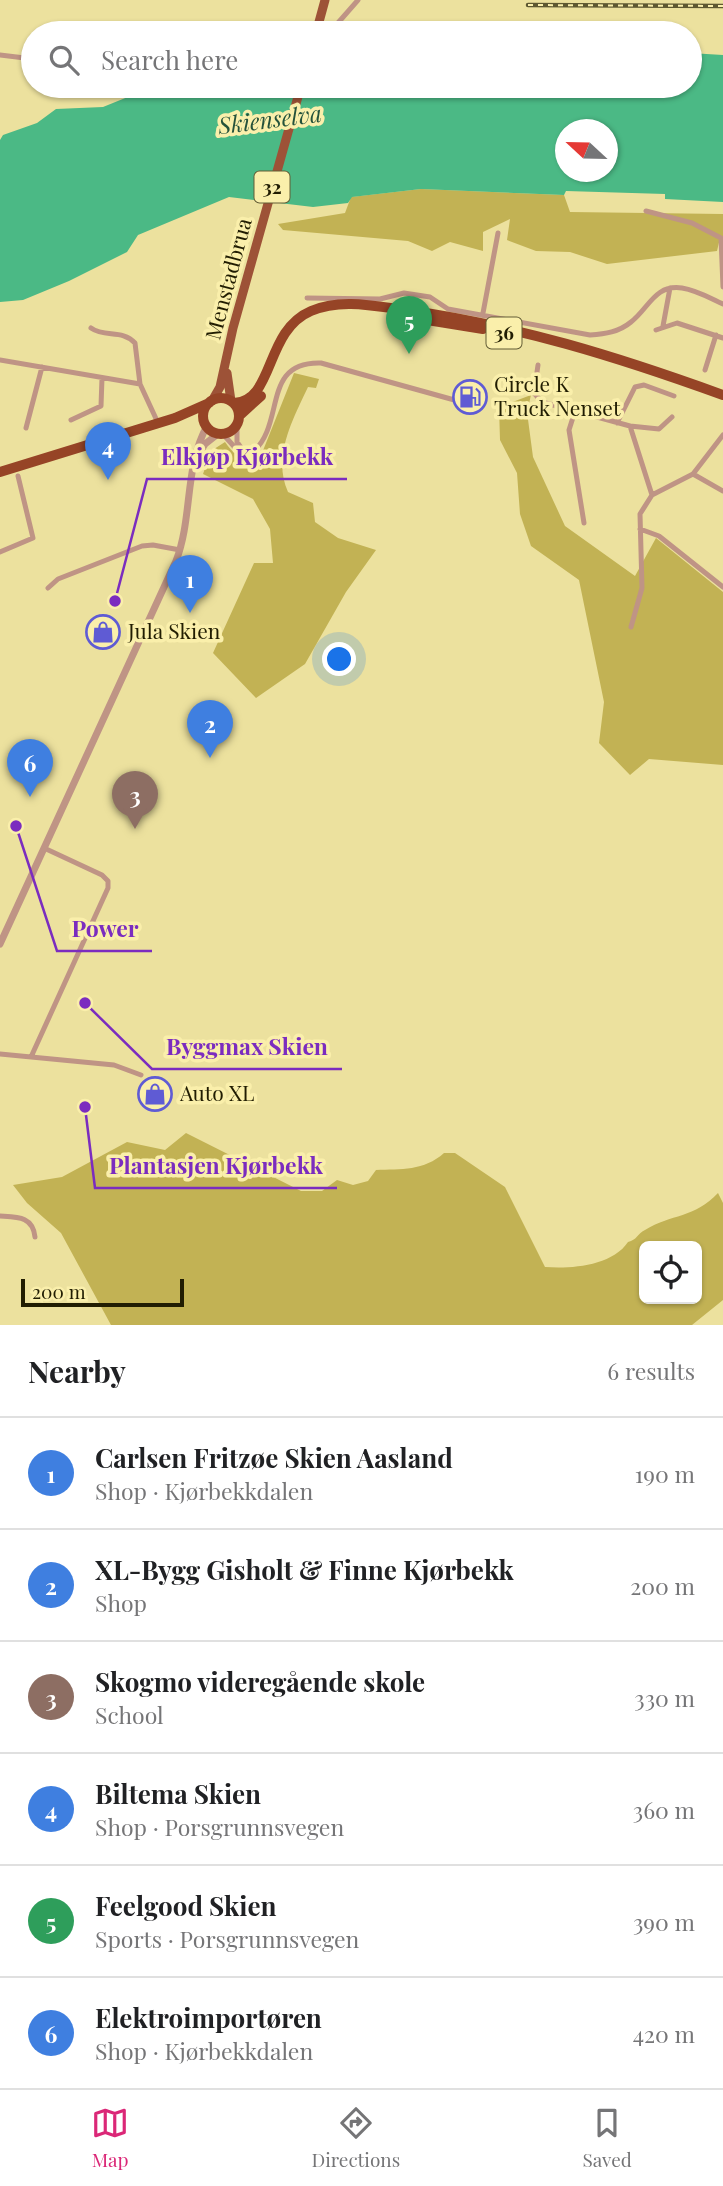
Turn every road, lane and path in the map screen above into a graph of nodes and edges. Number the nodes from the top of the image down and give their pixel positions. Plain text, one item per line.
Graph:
1 (325, 0) edge
2 (358, 0) edge
3 (319, 21) edge
4 (340, 21) edge
5 (0, 55) edge
6 (21, 58) edge
7 (298, 98) edge
8 (646, 211) dead end
9 (498, 233) dead end
10 (723, 287) edge
11 (670, 288) junction
12 (415, 296) junction
13 (307, 298) dead end
14 (723, 304) edge
15 (483, 313) junction
16 (411, 314) junction
17 (663, 326) junction
18 (91, 328) dead end
19 (656, 330) dead end
20 (720, 337) edge
21 (0, 360) edge
22 (226, 360) junction
23 (270, 362) junction
24 (538, 365) dead end
25 (42, 367) junction
26 (705, 370) dead end
27 (102, 378) junction
28 (677, 381) junction
29 (140, 384) junction
30 (723, 395) edge
31 (674, 396) dead end
32 (458, 401) dead end
33 (210, 402) junction
34 (233, 402) junction
35 (723, 402) edge
36 (575, 411) junction
37 (672, 416) dead end
38 (175, 418) junction
39 (71, 420) dead end
40 (238, 420) junction
41 (158, 423) junction
42 (617, 423) junction
43 (206, 424) junction
44 (629, 426) junction
45 (26, 428) dead end
46 (221, 433) junction
47 (723, 435) edge
48 (720, 443) edge
49 (245, 453) junction
50 (58, 454) junction
51 (193, 462) junction
52 (0, 472) edge
53 (693, 474) junction
54 (18, 476) dead end
55 (0, 478) edge
56 (723, 491) edge
57 (652, 495) junction
58 (584, 523) dead end
59 (640, 529) junction
60 (180, 550) junction
61 (0, 552) edge
62 (723, 587) edge
63 (48, 588) dead end
64 (631, 627) dead end
65 (44, 848) junction
66 (0, 944) edge
67 (0, 1054) edge
68 (31, 1057) junction
69 (141, 1075) dead end
70 (0, 1216) edge
71 (35, 1237) dead end

1 - 3 main road
2 - 4 street
5 - 6 street
7 - 22 main road, Menstadbrua / 32
8 - 10 street
9 - 15 street
11 - 14 street
11 - 15 street
11 - 17 street
12 - 13 street
12 - 15 street
12 - 16 street
16 - 23 highway, 36
16 - 28 highway, 36
17 - 19 street
17 - 20 street
18 - 29 street
20 - 26 street
21 - 25 street
22 - 33 main road, Menstadbrua / 32
22 - 34 main road, Menstadbrua / 32
23 - 34 highway, 36
23 - 40 highway, 36
24 - 36 street
25 - 27 street
25 - 45 street
27 - 29 street
27 - 39 street
28 - 30 highway, 36
28 - 35 highway, 36
29 - 41 street
31 - 42 street
32 - 49 street
33 - 34 highway
33 - 38 highway
33 - 43 highway
34 - 40 highway
36 - 42 street
36 - 58 street
37 - 44 street
38 - 41 highway
38 - 43 highway
40 - 46 highway, 36
40 - 49 street
41 - 50 highway
42 - 44 street
43 - 46 highway
43 - 51 street
44 - 57 street
46 - 49 street
46 - 51 street
47 - 48 street
48 - 53 street
50 - 52 highway
50 - 55 highway
51 - 60 street
53 - 56 street
53 - 57 street
54 - 61 street
57 - 59 street
59 - 62 street
59 - 64 street
60 - 63 street
60 - 65 street
65 - 66 street
65 - 68 street
67 - 68 street
68 - 69 street
70 - 71 street

